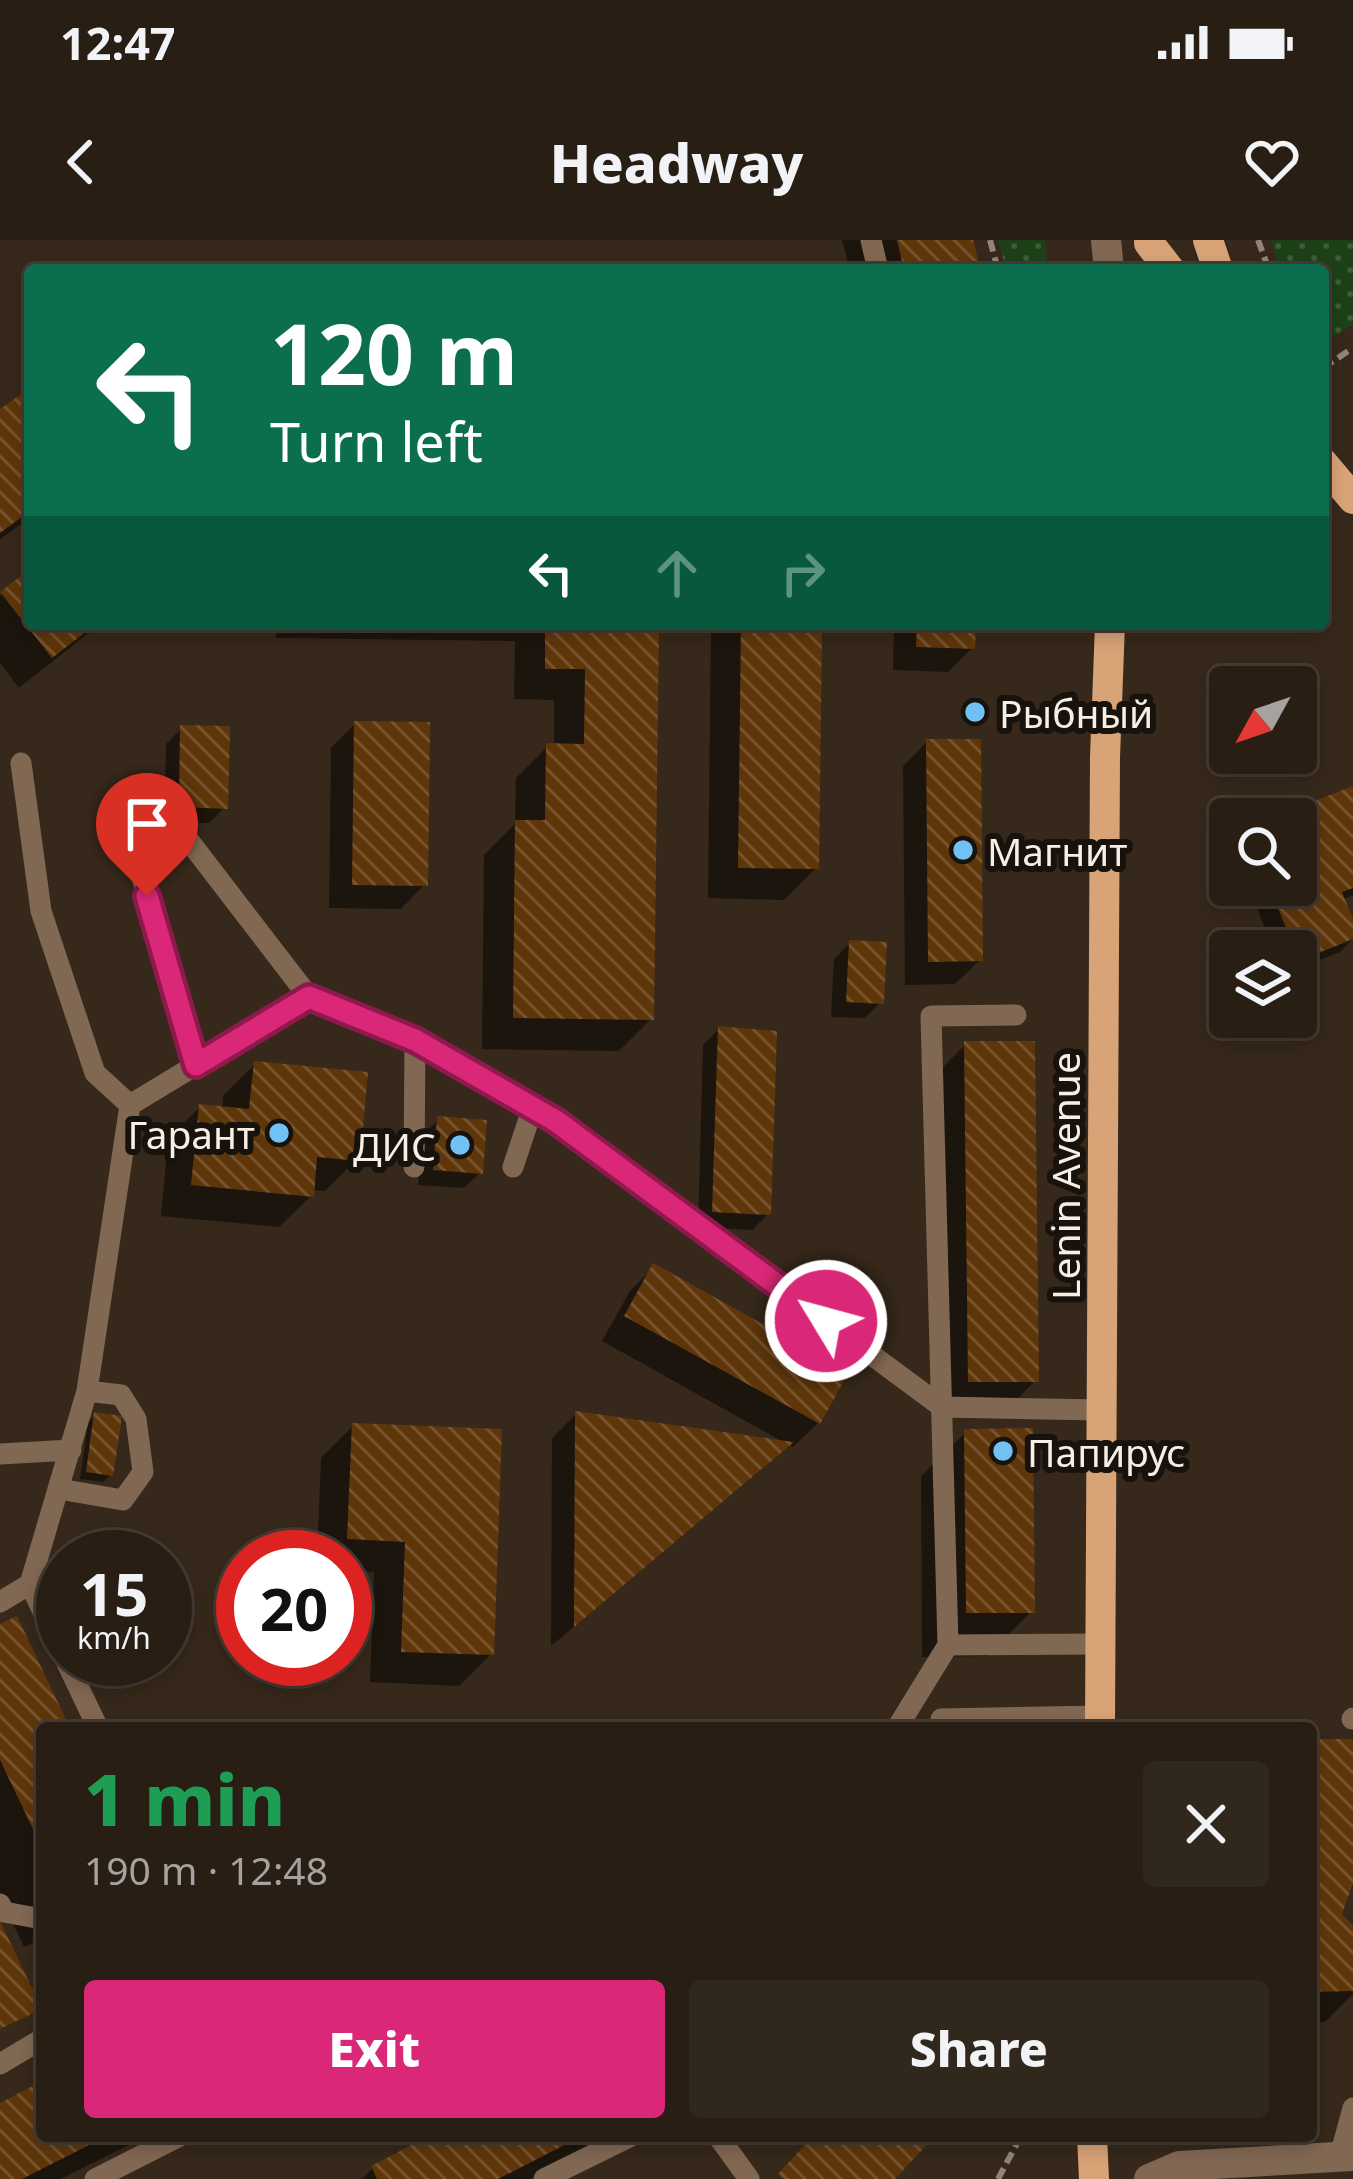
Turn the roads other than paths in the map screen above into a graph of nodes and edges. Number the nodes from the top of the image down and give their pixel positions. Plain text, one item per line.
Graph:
1 (1329, 470) edge
2 (1353, 499) edge
3 (1110, 630) edge
4 (21, 764) dead end
5 (309, 997) junction
6 (1016, 1015) dead end
7 (415, 1040) junction
8 (196, 1065) junction
9 (130, 1105) junction
10 (533, 1107) junction
11 (414, 1167) dead end
12 (513, 1167) dead end
13 (87, 1391) junction
14 (942, 1407) junction
15 (1102, 1410) junction
16 (71, 1450) junction
17 (0, 1454) edge
18 (59, 1489) junction
19 (30, 1584) junction
20 (36, 1597) edge
21 (0, 1602) edge
22 (1102, 1644) junction
23 (948, 1646) junction
24 (78, 1686) edge
25 (95, 1722) edge
26 (901, 1722) edge
27 (941, 1722) edge
28 (1101, 1722) edge
29 (0, 1904) edge
30 (36, 1918) edge
31 (36, 2043) edge
32 (0, 2064) edge
33 (1353, 2108) edge
34 (168, 2142) edge
35 (619, 2142) edge
36 (722, 2142) edge
37 (1093, 2142) edge
38 (1346, 2156) edge
39 (95, 2179) edge
40 (544, 2179) edge
41 (749, 2179) edge
42 (1094, 2179) edge
43 (1149, 2179) edge

1 - 2 main road
3 - 15 main road, Lenin Avenue
4 - 9 lane
5 - 7 lane
5 - 8 lane
5 - 8 lane
6 - 14 lane
7 - 10 lane
7 - 11 lane
8 - 9 lane
9 - 13 lane
10 - 12 lane
10 - 14 lane
13 - 16 lane
13 - 18 lane
14 - 15 lane
14 - 23 lane
15 - 22 main road, Lenin Avenue
16 - 17 lane
16 - 18 lane
18 - 19 lane
19 - 20 lane
19 - 21 lane
22 - 23 lane
22 - 28 main road, Lenin Avenue
23 - 26 lane
24 - 25 lane
27 - 28 lane
29 - 30 lane
31 - 32 lane
33 - 38 lane
34 - 39 lane
35 - 40 lane
36 - 41 lane
37 - 42 main road
38 - 43 street

